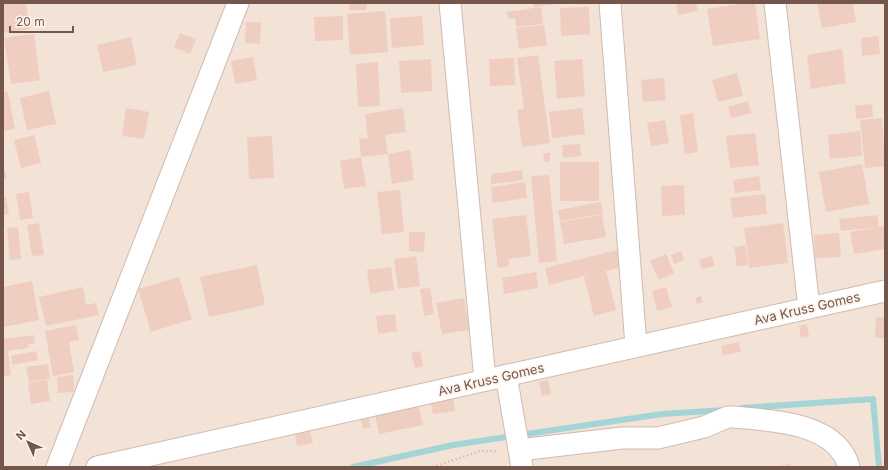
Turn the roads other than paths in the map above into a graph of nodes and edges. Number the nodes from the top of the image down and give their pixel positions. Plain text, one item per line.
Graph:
1 (238, 3) edge
2 (450, 3) edge
3 (610, 3) edge
4 (775, 3) edge
5 (885, 290) edge
6 (809, 308) junction
7 (636, 346) junction
8 (506, 376) junction
9 (484, 380) junction
10 (521, 458) edge
11 (57, 467) edge
12 (97, 467) edge
13 (849, 467) edge

1 - 11 street
2 - 9 street
3 - 7 street
4 - 6 street
5 - 6 street, Ava Kruss Gomes
6 - 7 street, Ava Kruss Gomes
7 - 8 street, Ava Kruss Gomes
8 - 9 street, Ava Kruss Gomes
8 - 10 street
9 - 12 street, Ava Kruss Gomes
10 - 13 street

